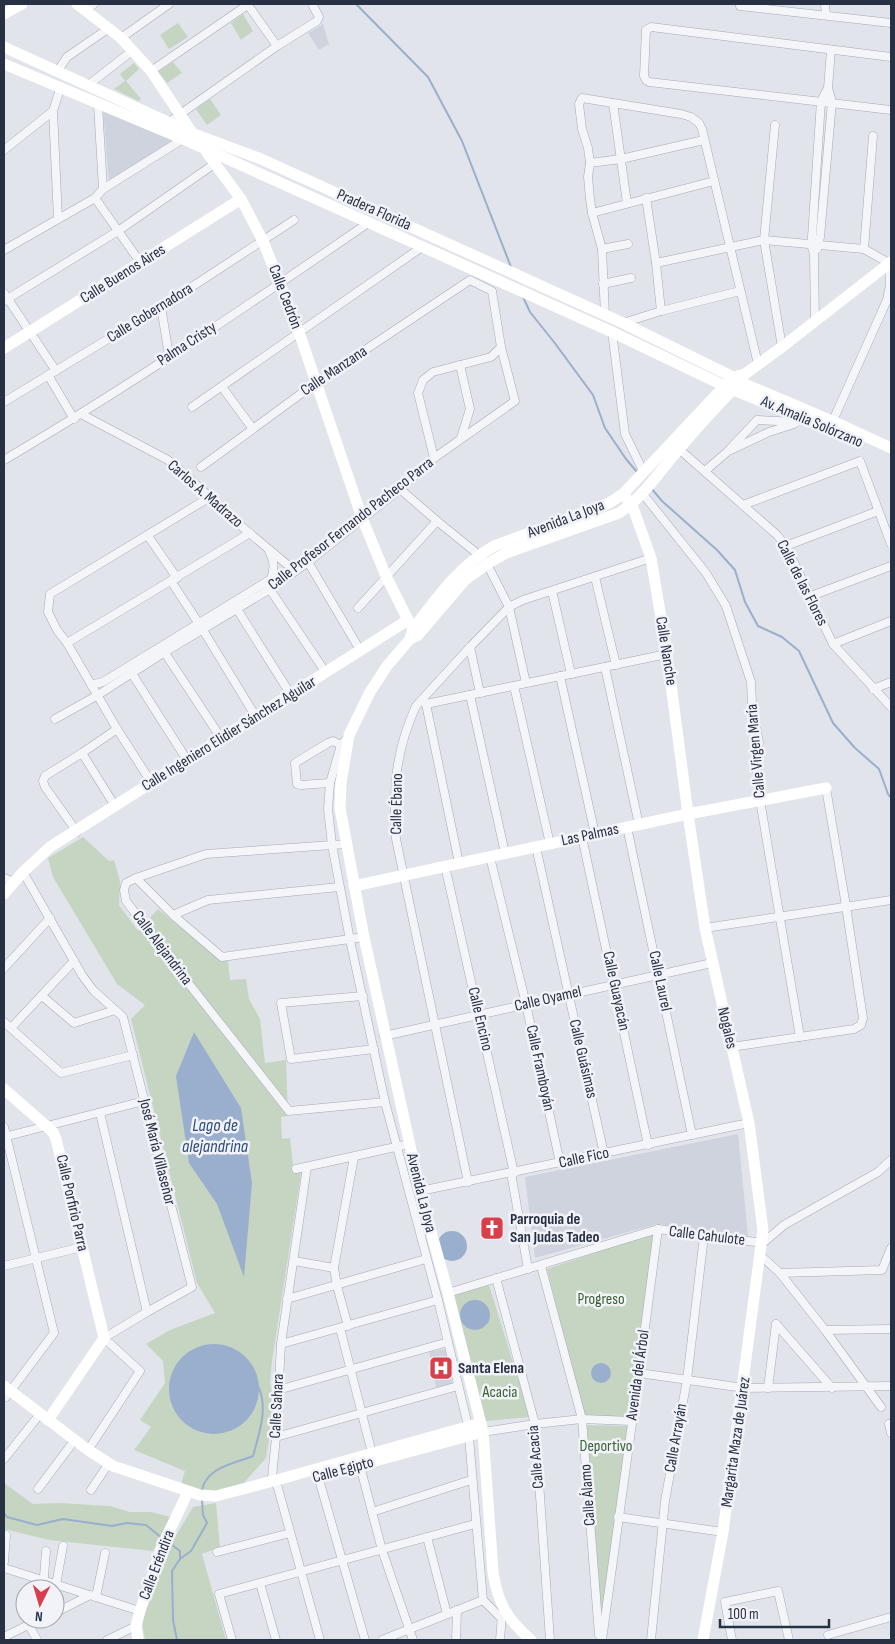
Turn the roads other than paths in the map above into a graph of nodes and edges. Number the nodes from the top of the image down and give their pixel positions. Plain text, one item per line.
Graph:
1 (22, 4) edge
2 (170, 4) edge
3 (249, 4) edge
4 (312, 4) edge
5 (825, 4) edge
6 (740, 5) edge
7 (86, 6) edge
8 (5, 10) edge
9 (826, 15) junction
10 (891, 23) edge
11 (109, 28) junction
12 (121, 38) junction
13 (276, 46) junction
14 (4, 47) edge
15 (831, 50) junction
16 (132, 51) junction
17 (891, 57) edge
18 (4, 64) edge
19 (58, 72) junction
20 (151, 72) junction
21 (86, 86) junction
22 (828, 88) junction
23 (60, 89) junction
24 (821, 101) junction
25 (832, 102) junction
26 (613, 103) junction
27 (98, 105) junction
28 (891, 110) edge
29 (53, 111) junction
30 (181, 114) junction
31 (169, 122) junction
32 (149, 125) junction
33 (775, 125) dead end
34 (194, 134) junction
35 (873, 136) dead end
36 (183, 139) junction
37 (704, 140) junction
38 (4, 150) edge
39 (205, 150) junction
40 (261, 159) junction
41 (621, 159) junction
42 (222, 162) junction
43 (590, 163) junction
44 (246, 168) junction
45 (229, 181) junction
46 (714, 181) junction
47 (103, 189) junction
48 (94, 198) junction
49 (646, 198) junction
50 (241, 199) junction
51 (627, 203) junction
52 (592, 212) junction
53 (58, 219) junction
54 (294, 220) dead end
55 (368, 223) junction
56 (118, 231) junction
57 (764, 240) junction
58 (263, 242) junction
59 (628, 244) dead end
60 (815, 244) junction
61 (422, 247) junction
62 (729, 247) junction
63 (602, 249) junction
64 (864, 249) junction
65 (4, 250) edge
66 (140, 262) junction
67 (890, 262) edge
68 (656, 263) junction
69 (631, 278) dead end
70 (281, 283) junction
71 (603, 284) junction
72 (740, 291) junction
73 (5, 297) edge
74 (161, 307) junction
75 (661, 312) junction
76 (605, 315) junction
77 (815, 320) junction
78 (624, 323) junction
79 (31, 332) junction
80 (299, 332) junction
81 (612, 332) junction
82 (501, 346) junction
83 (782, 347) junction
84 (4, 348) edge
85 (169, 355) junction
86 (758, 364) junction
87 (460, 365) junction
88 (56, 371) junction
89 (48, 375) junction
90 (317, 382) junction
91 (735, 382) junction
92 (222, 387) junction
93 (4, 402) edge
94 (192, 407) dead end
95 (77, 416) junction
96 (835, 416) dead end
97 (253, 429) junction
98 (461, 438) junction
99 (891, 448) edge
100 (679, 449) junction
101 (727, 452) junction
102 (891, 457) edge
103 (434, 458) junction
104 (4, 460) edge
105 (201, 467) dead end
106 (705, 471) junction
107 (641, 474) junction
108 (647, 488) junction
109 (400, 489) junction
110 (623, 494) junction
111 (210, 496) junction
112 (632, 505) junction
113 (743, 505) junction
114 (878, 510) junction
115 (362, 518) junction
116 (437, 521) junction
117 (250, 533) junction
118 (148, 536) junction
119 (891, 544) edge
120 (786, 546) junction
121 (266, 547) junction
122 (479, 555) junction
123 (651, 558) junction
124 (308, 562) junction
125 (487, 564) junction
126 (891, 566) edge
127 (295, 571) junction
128 (386, 576) junction
129 (595, 577) junction
130 (174, 579) junction
131 (267, 586) junction
132 (552, 591) junction
133 (811, 596) junction
134 (235, 606) junction
135 (509, 607) junction
136 (358, 608) dead end
137 (891, 621) edge
138 (201, 626) junction
139 (412, 631) junction
140 (67, 643) junction
141 (833, 644) junction
142 (470, 647) junction
143 (163, 650) junction
144 (360, 650) junction
145 (668, 654) junction
146 (616, 665) junction
147 (605, 667) junction
148 (130, 670) junction
149 (326, 673) junction
150 (571, 674) junction
151 (560, 676) junction
152 (891, 682) edge
153 (526, 683) junction
154 (91, 684) junction
155 (514, 686) junction
156 (873, 689) junction
157 (480, 693) junction
158 (98, 695) junction
159 (291, 695) junction
160 (470, 695) junction
161 (424, 702) junction
162 (891, 707) edge
163 (256, 717) junction
164 (55, 719) dead end
165 (117, 729) junction
166 (349, 735) junction
167 (221, 738) junction
168 (342, 745) junction
169 (82, 753) junction
170 (187, 760) junction
171 (151, 782) junction
172 (330, 783) junction
173 (826, 788) joint
174 (760, 800) junction
175 (115, 806) junction
176 (688, 814) junction
177 (639, 825) junction
178 (627, 827) junction
179 (77, 832) junction
180 (595, 834) junction
181 (582, 837) junction
182 (347, 844) junction
183 (550, 844) junction
184 (332, 845) junction
185 (536, 847) junction
186 (505, 853) junction
187 (490, 857) junction
188 (459, 863) junction
189 (446, 866) junction
190 (23, 872) junction
191 (403, 876) junction
192 (136, 878) junction
193 (9, 880) edge
194 (354, 886) junction
195 (339, 887) junction
196 (4, 894) edge
197 (891, 900) edge
198 (846, 906) junction
199 (173, 915) junction
200 (780, 916) junction
201 (50, 918) junction
202 (705, 928) junction
203 (364, 937) junction
204 (350, 940) junction
205 (74, 961) junction
206 (712, 963) junction
207 (4, 968) edge
208 (659, 975) junction
209 (614, 984) junction
210 (569, 994) junction
211 (42, 996) junction
212 (362, 996) junction
213 (526, 1004) junction
214 (115, 1010) junction
215 (480, 1015) junction
216 (4, 1022) edge
217 (435, 1024) junction
218 (11, 1028) junction
219 (384, 1036) junction
220 (800, 1037) junction
221 (732, 1047) junction
222 (374, 1049) junction
223 (133, 1055) junction
224 (4, 1089) edge
225 (144, 1101) junction
226 (386, 1102) junction
227 (100, 1114) junction
228 (748, 1123) junction
229 (46, 1126) junction
230 (4, 1127) edge
231 (692, 1135) junction
232 (5, 1137) edge
233 (409, 1144) junction
234 (648, 1145) junction
235 (396, 1148) junction
236 (604, 1154) junction
237 (354, 1157) junction
238 (891, 1160) edge
239 (560, 1163) junction
240 (307, 1167) junction
241 (296, 1169) dead end
242 (512, 1173) junction
243 (468, 1182) junction
244 (420, 1191) junction
245 (658, 1229) junction
246 (704, 1236) junction
247 (763, 1243) junction
248 (82, 1247) junction
249 (891, 1248) edge
250 (761, 1256) junction
251 (36, 1258) junction
252 (426, 1260) junction
253 (294, 1261) junction
254 (4, 1266) edge
255 (541, 1266) junction
256 (334, 1268) junction
257 (528, 1269) junction
258 (780, 1273) junction
259 (496, 1278) junction
260 (337, 1286) junction
261 (448, 1293) junction
262 (287, 1299) junction
263 (438, 1300) junction
264 (147, 1312) junction
265 (344, 1327) junction
266 (891, 1329) edge
267 (826, 1330) junction
268 (104, 1338) junction
269 (448, 1342) junction
270 (281, 1344) junction
271 (350, 1369) junction
272 (639, 1373) junction
273 (687, 1380) junction
274 (458, 1386) junction
275 (891, 1386) edge
276 (867, 1387) junction
277 (744, 1388) junction
278 (768, 1388) junction
279 (832, 1388) junction
280 (278, 1390) junction
281 (6, 1392) edge
282 (881, 1407) dead end
283 (360, 1414) junction
284 (36, 1419) junction
285 (582, 1419) junction
286 (48, 1420) junction
287 (632, 1421) junction
288 (534, 1424) junction
289 (888, 1424) dead end
290 (482, 1427) junction
291 (468, 1430) junction
292 (891, 1433) edge
293 (276, 1437) junction
294 (71, 1445) junction
295 (88, 1450) junction
296 (373, 1457) junction
297 (4, 1459) edge
298 (359, 1461) junction
299 (105, 1469) junction
300 (318, 1476) junction
301 (471, 1480) junction
302 (275, 1485) junction
303 (38, 1489) dead end
304 (91, 1490) dead end
305 (186, 1495) junction
306 (372, 1512) junction
307 (618, 1517) junction
308 (664, 1523) junction
309 (475, 1524) junction
310 (723, 1532) junction
311 (290, 1533) junction
312 (6, 1535) dead end
313 (427, 1537) junction
314 (63, 1546) dead end
315 (382, 1550) junction
316 (46, 1551) dead end
317 (217, 1552) dead end
318 (105, 1553) dead end
319 (342, 1561) junction
320 (4, 1562) edge
321 (4, 1568) edge
322 (300, 1571) junction
323 (29, 1579) edge
324 (44, 1579) edge
325 (57, 1579) edge
326 (260, 1583) junction
327 (65, 1588) edge
328 (93, 1596) junction
329 (483, 1600) junction
330 (65, 1609) edge
331 (457, 1610) junction
332 (140, 1611) junction
333 (502, 1612) junction
334 (447, 1614) junction
335 (891, 1617) edge
336 (136, 1626) junction
337 (21, 1629) edge
338 (410, 1629) junction
339 (828, 1635) dead end
340 (4, 1636) edge
341 (106, 1640) edge
342 (138, 1640) edge
343 (232, 1640) edge
344 (276, 1640) edge
345 (320, 1640) edge
346 (365, 1640) edge
347 (382, 1640) edge
348 (413, 1640) edge
349 (456, 1640) edge
350 (500, 1640) edge
351 (531, 1640) edge
352 (550, 1640) edge
353 (601, 1640) edge
354 (651, 1640) edge
355 (703, 1640) edge
356 (732, 1640) edge
357 (789, 1640) edge

1 - 8 street
2 - 12 street
3 - 13 street
3 - 20 street
4 - 13 street
5 - 9 street
6 - 9 street
7 - 11 street
9 - 10 street
11 - 12 street
11 - 19 street
12 - 16 street
13 - 30 street
14 - 19 street, Pradera Florida
15 - 17 street
15 - 22 street
15 - 24 street
16 - 20 street
16 - 21 street
18 - 23 street, Pradera Florida
19 - 21 street, Pradera Florida
20 - 30 street
21 - 31 street, Pradera Florida
22 - 24 street
22 - 25 street
23 - 27 street, Pradera Florida
23 - 29 street
24 - 25 street
24 - 60 street
25 - 28 street
25 - 60 street
26 - 37 street
26 - 41 street
26 - 43 street
27 - 32 street, Pradera Florida
27 - 47 street
29 - 38 street
29 - 53 street
30 - 31 street
30 - 34 street
31 - 32 street
31 - 34 street, Pradera Florida
32 - 36 street, Pradera Florida
33 - 57 street
34 - 39 street
34 - 40 street, Pradera Florida
35 - 64 street
36 - 39 street, Pradera Florida
36 - 47 street
37 - 41 street
37 - 46 street
39 - 42 street, Pradera Florida
40 - 42 street
40 - 76 street, Pradera Florida
41 - 43 street
41 - 51 street
42 - 44 street, Pradera Florida
42 - 45 street, Calle Cedrón
42 - 56 street
43 - 52 street
44 - 45 street
44 - 55 street, Pradera Florida
45 - 50 street, Calle Cedrón
46 - 49 street
46 - 62 street
47 - 48 street
48 - 53 street
48 - 56 street
49 - 51 street
49 - 68 street
50 - 58 street, Calle Cedrón
50 - 66 street, Calle Buenos Aires
51 - 52 street
52 - 63 street
53 - 65 street
54 - 58 street, Calle Gobernadora
55 - 61 street, Pradera Florida
55 - 70 street, Palma Cristy
56 - 66 street
56 - 73 street
57 - 60 street
57 - 62 street
57 - 83 street
58 - 70 street, Calle Cedrón
58 - 74 street, Calle Gobernadora
59 - 63 street
60 - 64 street
60 - 77 street
61 - 80 street
61 - 81 street, Pradera Florida
62 - 68 street
62 - 72 street
63 - 71 street
64 - 67 street
66 - 79 street, Calle Buenos Aires
67 - 77 street, Avenida La Joya
67 - 96 street
68 - 75 street
69 - 71 street
70 - 80 street, Calle Cedrón
70 - 85 street, Palma Cristy
71 - 76 street
72 - 75 street
72 - 86 street
73 - 79 street
74 - 85 street
74 - 88 street, Calle Gobernadora
75 - 78 street
76 - 78 street, Pradera Florida
77 - 83 street, Avenida La Joya
78 - 91 street, Pradera Florida
79 - 84 street, Calle Buenos Aires
79 - 88 street
80 - 90 street, Calle Cedrón
80 - 92 street
81 - 91 street, Pradera Florida
81 - 107 street
82 - 87 street
82 - 90 street, Calle Manzana
82 - 98 street, Calle Profesor Fernando Pacheco Parra
83 - 86 street, Avenida La Joya
85 - 95 street, Palma Cristy
86 - 91 street, Avenida La Joya
87 - 98 street
87 - 103 street
88 - 89 street, Calle Gobernadora
89 - 93 street, Calle Gobernadora
89 - 95 street
90 - 97 street, Calle Manzana
90 - 115 street, Calle Cedrón
91 - 99 street, Av. Amalia Solórzano
91 - 100 street, Avenida La Joya
91 - 102 street, Av. Amalia Solórzano
91 - 107 street, Avenida La Joya
92 - 94 street
92 - 97 street
95 - 104 street, Palma Cristy
95 - 111 street, Carlos A. Madrazo
97 - 105 street, Calle Manzana
98 - 103 street, Calle Profesor Fernando Pacheco Parra
100 - 106 street, Calle de las Flores
100 - 108 street, Avenida La Joya
101 - 101 street
101 - 106 street
103 - 109 street, Calle Profesor Fernando Pacheco Parra
106 - 113 street, Calle de las Flores
107 - 110 street, Avenida La Joya
108 - 112 street, Avenida La Joya
108 - 174 street, Calle Virgen María
109 - 115 street, Calle Profesor Fernando Pacheco Parra
109 - 116 street
110 - 112 street, Calle Nanche
110 - 122 street, Avenida La Joya
111 - 117 street, Carlos A. Madrazo
111 - 118 street
112 - 123 street, Calle Nanche
112 - 125 street, Avenida La Joya
113 - 114 street
113 - 120 street, Calle de las Flores
114 - 119 street
114 - 120 street
115 - 124 street, Calle Profesor Fernando Pacheco Parra
115 - 128 street, Calle Cedrón
116 - 122 street
116 - 128 street
117 - 121 street, Carlos A. Madrazo
117 - 130 street
118 - 130 street
118 - 140 street
120 - 133 street, Calle de las Flores
121 - 127 street, Carlos A. Madrazo
121 - 131 street
122 - 139 street, Avenida La Joya
123 - 129 street, Calle Ébano
123 - 145 street, Calle Nanche
124 - 127 street, Calle Profesor Fernando Pacheco Parra
124 - 144 street
125 - 135 street
125 - 139 street, Avenida La Joya
126 - 133 street
127 - 131 street, Calle Profesor Fernando Pacheco Parra
128 - 136 street
128 - 139 street, Calle Cedrón
129 - 132 street, Calle Ébano
129 - 146 street
130 - 138 street
130 - 140 street
131 - 134 street, Calle Profesor Fernando Pacheco Parra
131 - 149 street
132 - 135 street, Calle Ébano
132 - 150 street
133 - 141 street, Calle de las Flores
134 - 138 street, Calle Profesor Fernando Pacheco Parra
134 - 159 street
135 - 142 street, Calle Ébano
135 - 153 street
137 - 141 street
138 - 143 street, Calle Profesor Fernando Pacheco Parra
138 - 163 street
139 - 144 street, Calle Ingeniero Elidier Sánchez Aguilar
139 - 166 street, Avenida La Joya
140 - 154 street
141 - 156 street, Calle de las Flores
142 - 157 street
142 - 161 street, Calle Ébano
143 - 148 street, Calle Profesor Fernando Pacheco Parra
143 - 167 street
144 - 149 street, Calle Ingeniero Elidier Sánchez Aguilar
145 - 146 street
145 - 176 street, Calle Nanche
146 - 147 street
147 - 150 street
147 - 177 street
148 - 154 street
148 - 158 street, Calle Profesor Fernando Pacheco Parra
148 - 170 street
149 - 159 street, Calle Ingeniero Elidier Sánchez Aguilar
150 - 151 street
151 - 153 street
151 - 180 street
152 - 156 street
153 - 155 street
154 - 158 street
155 - 157 street
155 - 183 street
156 - 162 street, Calle de las Flores
157 - 160 street
158 - 164 street, Calle Profesor Fernando Pacheco Parra
158 - 165 street
159 - 163 street, Calle Ingeniero Elidier Sánchez Aguilar
160 - 161 street
160 - 186 street
161 - 188 street
161 - 191 street, Calle Ébano
163 - 167 street, Calle Ingeniero Elidier Sánchez Aguilar
165 - 169 street
165 - 171 street
166 - 168 street, Avenida La Joya
166 - 182 street, Avenida La Joya
167 - 170 street, Calle Ingeniero Elidier Sánchez Aguilar
168 - 172 street, Avenida La Joya
168 - 172 street
169 - 175 street
169 - 179 street
170 - 171 street, Calle Ingeniero Elidier Sánchez Aguilar
171 - 175 street, Calle Ingeniero Elidier Sánchez Aguilar
172 - 184 street, Avenida La Joya
173 - 174 street, Las Palmas
173 - 198 street
174 - 176 street, Las Palmas
174 - 200 street, Calle Virgen María
175 - 179 street, Calle Ingeniero Elidier Sánchez Aguilar
176 - 177 street, Las Palmas
176 - 202 street, Nogales
177 - 178 street, Las Palmas
178 - 180 street, Las Palmas
178 - 208 street, Calle Laurel
179 - 190 street, Calle Ingeniero Elidier Sánchez Aguilar
180 - 181 street, Las Palmas
181 - 183 street, Las Palmas
181 - 209 street, Calle Guayacán
182 - 184 street
182 - 194 street, Avenida La Joya
183 - 185 street, Las Palmas
184 - 192 street
184 - 195 street, Avenida La Joya
185 - 186 street, Las Palmas
185 - 210 street, Calle Guásimas
186 - 187 street, Las Palmas
187 - 188 street, Las Palmas
187 - 213 street, Calle Framboyán
188 - 189 street, Las Palmas
189 - 191 street, Las Palmas
189 - 215 street, Calle Encino
190 - 193 street, Calle Ingeniero Elidier Sánchez Aguilar
190 - 201 street
191 - 194 street, Las Palmas
191 - 217 street, Calle Ébano
192 - 199 street
192 - 226 street, Calle Alejandrina
193 - 196 street, Calle Ingeniero Elidier Sánchez Aguilar
194 - 203 street, Avenida La Joya
195 - 199 street
195 - 204 street, Avenida La Joya
197 - 198 street
198 - 200 street
198 - 220 street
199 - 204 street
200 - 202 street
200 - 220 street, Calle Virgen María
201 - 205 street
201 - 207 street
202 - 206 street, Nogales
203 - 204 street
203 - 219 street, Avenida La Joya
204 - 212 street, Avenida La Joya
205 - 211 street
205 - 214 street
206 - 208 street, Calle Oyamel
206 - 221 street, Nogales
208 - 209 street, Calle Oyamel
208 - 231 street, Calle Laurel
209 - 210 street, Calle Oyamel
209 - 234 street, Calle Guayacán
210 - 213 street, Calle Oyamel
210 - 236 street, Calle Guásimas
211 - 214 street
211 - 218 street
212 - 222 street, Avenida La Joya
212 - 222 street
213 - 215 street, Calle Oyamel
213 - 239 street, Calle Framboyán
214 - 223 street, José María Villaseñor
215 - 217 street, Calle Oyamel
215 - 242 street, Calle Encino
216 - 218 street
217 - 219 street, Calle Oyamel
217 - 243 street, Calle Ébano
218 - 223 street
219 - 233 street, Avenida La Joya
220 - 221 street
221 - 228 street, Nogales
222 - 226 street, Avenida La Joya
223 - 225 street, José María Villaseñor
224 - 229 street, Calle Porfirio Parra
225 - 227 street
225 - 264 street, José María Villaseñor
226 - 235 street, Avenida La Joya
227 - 229 street
227 - 264 street
228 - 231 street, Calle Fico
228 - 247 street, Nogales
229 - 232 street
229 - 248 street, Calle Porfirio Parra
230 - 232 street
231 - 234 street, Calle Fico
232 - 251 street
233 - 235 street
233 - 244 street, Avenida La Joya
234 - 236 street, Calle Fico
235 - 237 street
235 - 252 street, Avenida La Joya
236 - 239 street, Calle Fico
237 - 240 street
237 - 256 street
238 - 247 street, Calle Cahulote
239 - 242 street, Calle Fico
240 - 241 street
240 - 253 street, Calle Sahara
242 - 243 street, Calle Fico
242 - 257 street, Calle Encino
243 - 244 street, Calle Fico
244 - 261 street, Avenida La Joya
245 - 246 street, Calle Cahulote
245 - 255 street, Calle Cahulote
245 - 272 street, Avenida del Árbol
246 - 247 street, Calle Cahulote
246 - 273 street, Calle Arrayán
247 - 250 street, Margarita Maza de Juárez
248 - 251 street
248 - 268 street, Calle Porfirio Parra
249 - 258 street
250 - 258 street
250 - 277 street, Margarita Maza de Juárez
251 - 254 street
251 - 281 street
252 - 260 street
252 - 263 street, Avenida La Joya
253 - 256 street
253 - 262 street, Calle Sahara
255 - 257 street, Calle Cahulote
255 - 285 street, Calle Álamo
256 - 260 street
257 - 259 street, Calle Cahulote
258 - 267 street
259 - 261 street, Calle Cahulote
259 - 288 street, Calle Acacia
260 - 262 street
260 - 265 street
261 - 290 street, Avenida La Joya
262 - 270 street, Calle Sahara
263 - 265 street
263 - 269 street, Avenida La Joya
264 - 268 street
265 - 270 street
265 - 271 street
266 - 267 street
267 - 276 street
268 - 286 street
268 - 295 street
269 - 271 street
269 - 274 street, Avenida La Joya
270 - 280 street, Calle Sahara
271 - 280 street
271 - 283 street
272 - 273 street
272 - 287 street, Avenida del Árbol
273 - 277 street
273 - 308 street, Calle Arrayán
274 - 283 street
274 - 291 street, Avenida La Joya
275 - 276 street
276 - 279 street
276 - 282 street
277 - 278 street
277 - 310 street, Margarita Maza de Juárez
278 - 279 street
278 - 279 street
280 - 293 street, Calle Sahara
281 - 284 street
281 - 286 street
283 - 293 street
283 - 296 street
284 - 294 street
284 - 297 street
285 - 287 street
285 - 288 street
285 - 353 street, Calle Álamo
286 - 295 street
287 - 307 street, Avenida del Árbol
288 - 290 street
288 - 352 street, Calle Acacia
289 - 292 street
290 - 291 street, Calle Egipto
290 - 333 street, Avenida La Joya
291 - 296 street, Calle Egipto
291 - 301 street, Avenida La Joya
293 - 302 street, Calle Sahara
294 - 299 street
294 - 303 street
295 - 305 street
296 - 298 street, Calle Egipto
298 - 300 street, Calle Egipto
298 - 302 street, Calle Egipto
298 - 306 street
299 - 304 street
299 - 305 street
300 - 302 street, Calle Egipto
300 - 319 street
301 - 306 street
301 - 309 street, Avenida La Joya
302 - 305 street, Calle Egipto
302 - 311 street, Calle Sahara
305 - 332 street, Calle Eréndira
306 - 315 street
307 - 308 street
307 - 353 street, Avenida del Árbol
308 - 310 street
308 - 354 street, Calle Arrayán
309 - 313 street
309 - 329 street, Avenida La Joya
310 - 355 street, Margarita Maza de Juárez
311 - 317 street
311 - 322 street, Calle Sahara
312 - 320 street
313 - 315 street
313 - 334 street
314 - 325 street
315 - 319 street
315 - 338 street
316 - 324 street
318 - 328 street
319 - 322 street
319 - 346 street
321 - 323 street
322 - 326 street
322 - 345 street, Calle Sahara
326 - 343 street
326 - 344 street
327 - 328 street
328 - 330 street
328 - 332 street
329 - 331 street
329 - 333 street, Avenida La Joya
331 - 334 street
331 - 349 street
332 - 336 street, Calle Eréndira
333 - 350 street
333 - 351 street, Avenida La Joya
334 - 338 street
335 - 339 street
336 - 341 street
336 - 342 street, Calle Eréndira
337 - 340 street
338 - 347 street
338 - 348 street
356 - 357 street

